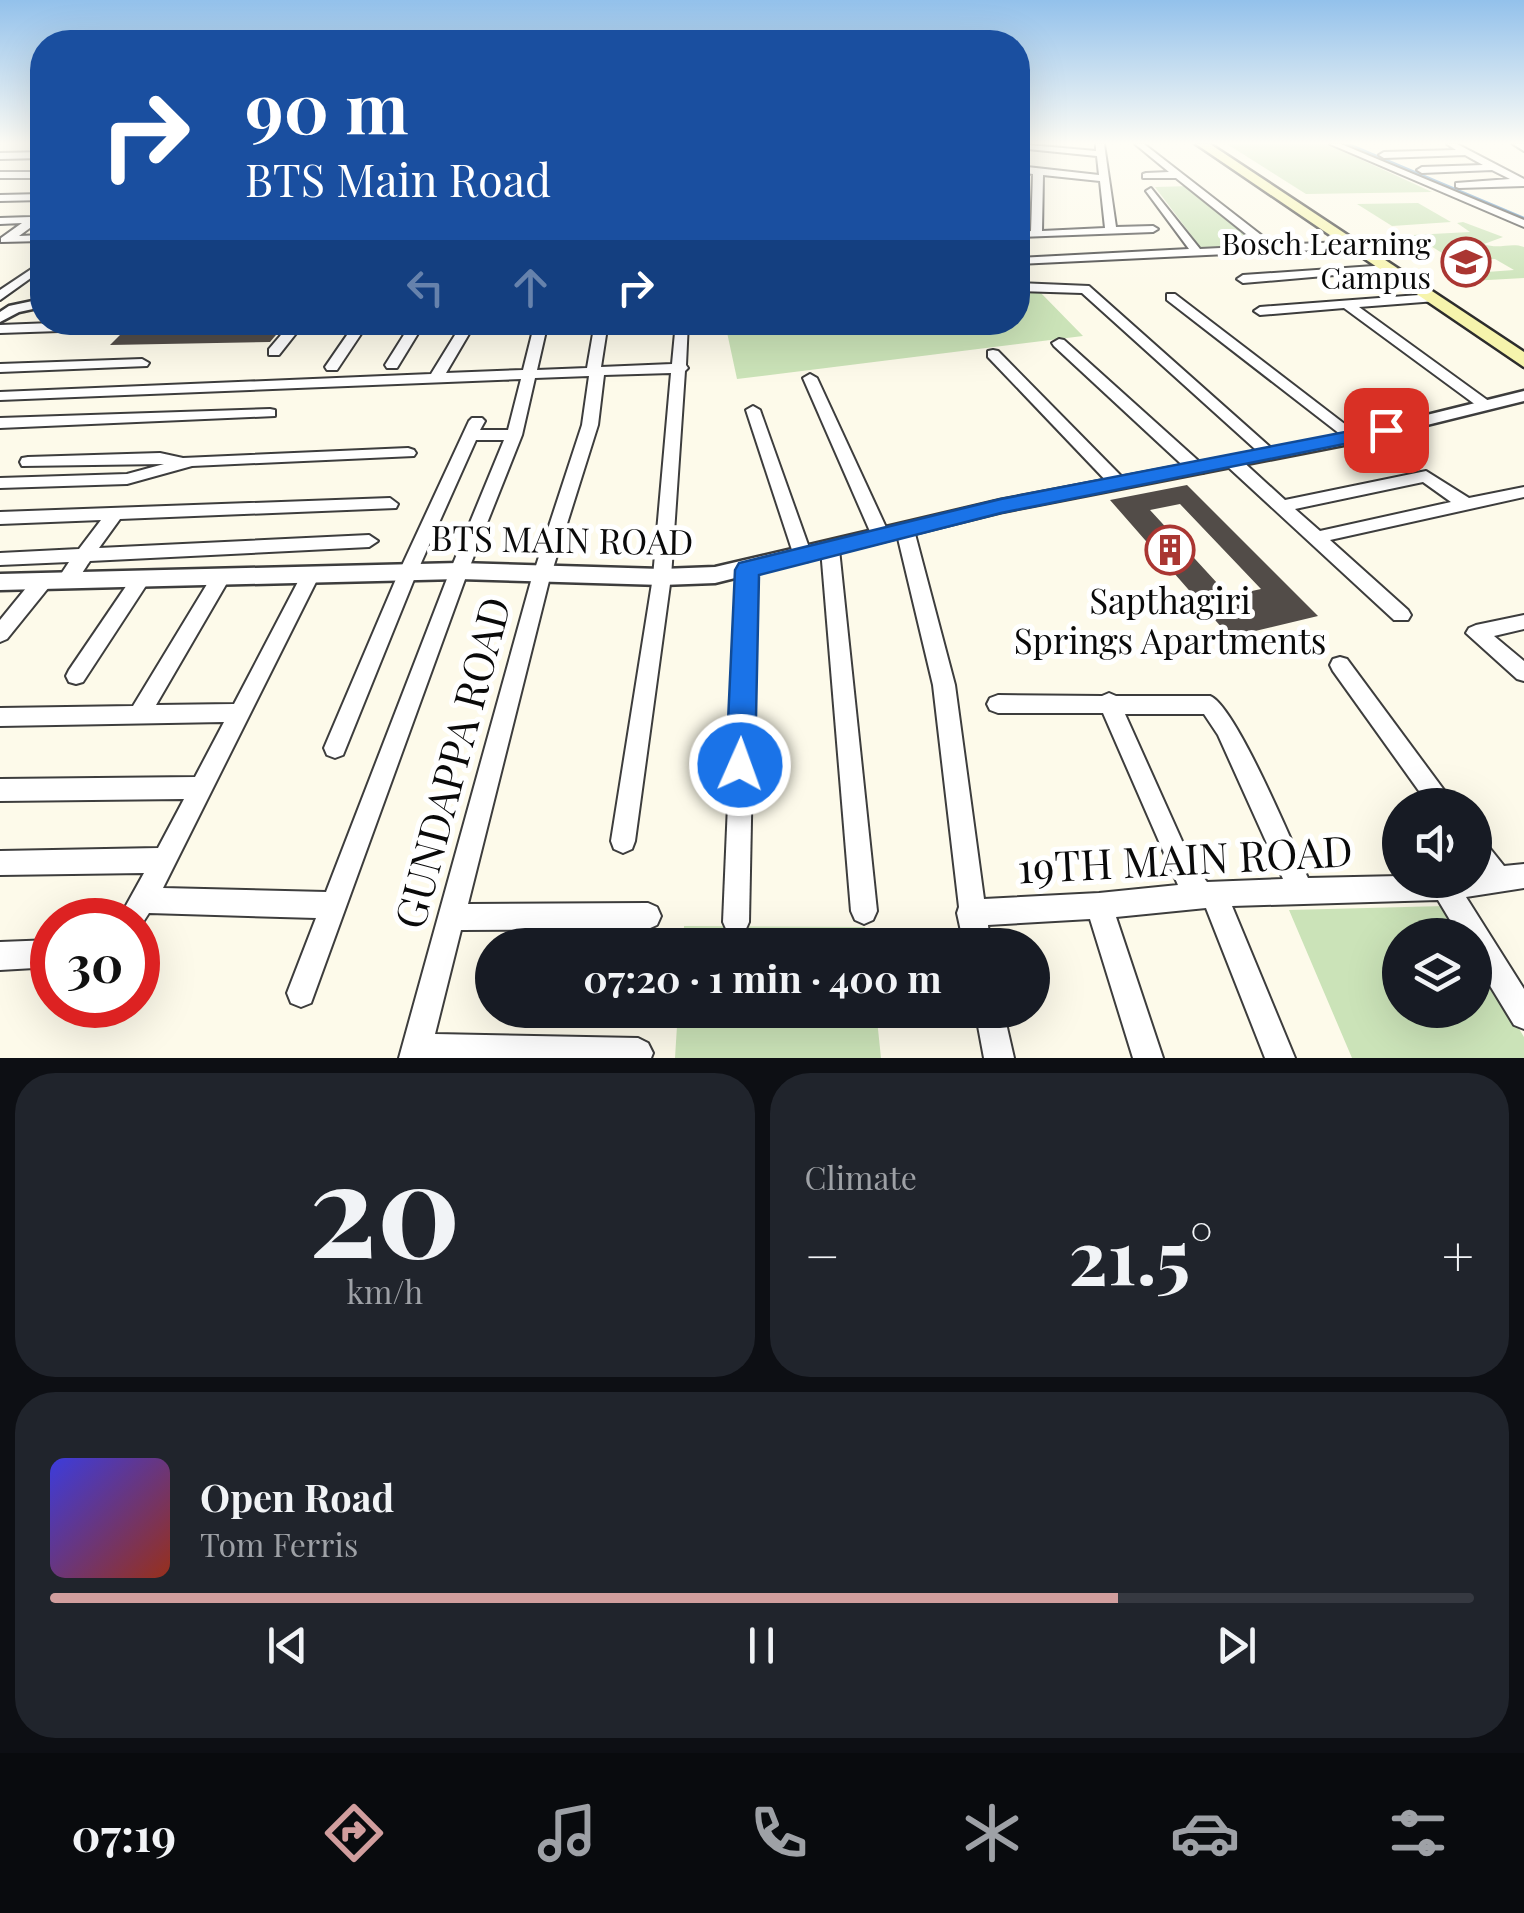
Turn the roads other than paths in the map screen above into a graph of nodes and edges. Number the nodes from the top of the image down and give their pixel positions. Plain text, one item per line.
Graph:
1 (1107, 193) edge
2 (1153, 193) edge
3 (1203, 193) edge
4 (1279, 193) edge
5 (1285, 193) edge
6 (1451, 193) edge
7 (1030, 195) edge
8 (1037, 196) joint
9 (30, 197) edge
10 (0, 198) edge
11 (1030, 216) edge
12 (1036, 217) junction
13 (30, 219) edge
14 (0, 221) edge
15 (30, 224) edge
16 (1524, 224) edge
17 (1030, 227) edge
18 (1153, 228) dead end
19 (1111, 231) junction
20 (1030, 234) edge
21 (1030, 237) edge
22 (30, 239) edge
23 (4, 240) edge
24 (1359, 245) junction
25 (1276, 250) junction
26 (1198, 254) junction
27 (1058, 259) junction
28 (1030, 260) edge
29 (1388, 268) junction
30 (30, 273) edge
31 (1242, 279) dead end
32 (1030, 286) edge
33 (0, 296) edge
34 (1172, 297) dead end
35 (1432, 298) junction
36 (0, 304) edge
37 (1346, 304) junction
38 (30, 306) edge
39 (19, 308) junction
40 (1260, 311) dead end
41 (0, 318) edge
42 (30, 328) edge
43 (0, 329) edge
44 (289, 335) edge
45 (354, 335) edge
46 (411, 335) edge
47 (462, 335) edge
48 (539, 335) edge
49 (600, 335) edge
50 (681, 335) edge
51 (1059, 343) dead end
52 (1524, 350) edge
53 (274, 352) dead end
54 (993, 354) dead end
55 (1524, 361) edge
56 (142, 363) dead end
57 (392, 365) dead end
58 (332, 367) dead end
59 (0, 368) edge
60 (680, 368) junction
61 (596, 372) junction
62 (531, 374) junction
63 (436, 378) junction
64 (810, 378) dead end
65 (0, 396) edge
66 (1524, 396) edge
67 (1486, 405) junction
68 (753, 410) dead end
69 (270, 413) dead end
70 (0, 423) edge
71 (514, 435) junction
72 (1354, 438) junction
73 (408, 453) dead end
74 (1271, 455) junction
75 (28, 462) dead end
76 (183, 462) junction
77 (1233, 462) junction
78 (1196, 469) junction
79 (0, 484) edge
80 (1118, 484) junction
81 (1524, 492) edge
82 (390, 504) dead end
83 (1465, 504) junction
84 (1281, 506) junction
85 (115, 514) junction
86 (0, 518) edge
87 (904, 530) junction
88 (881, 536) junction
89 (1327, 536) dead end
90 (369, 541) dead end
91 (830, 548) junction
92 (85, 555) junction
93 (802, 556) junction
94 (0, 559) edge
95 (747, 570) junction
96 (459, 571) junction
97 (408, 572) junction
98 (311, 574) junction
99 (543, 574) junction
100 (222, 576) junction
101 (662, 577) junction
102 (142, 578) junction
103 (66, 580) junction
104 (0, 582) edge
105 (42, 582) junction
106 (1401, 615) dead end
107 (1524, 622) edge
108 (0, 634) edge
109 (1340, 665) dead end
110 (1524, 673) edge
111 (76, 676) dead end
112 (1109, 702) junction
113 (998, 704) dead end
114 (240, 713) junction
115 (139, 715) junction
116 (0, 718) edge
117 (335, 748) dead end
118 (202, 788) junction
119 (1430, 788) edge
120 (0, 790) edge
121 (623, 841) dead end
122 (165, 860) junction
123 (0, 863) edge
124 (1382, 889) edge
125 (1301, 891) junction
126 (1207, 894) junction
127 (143, 898) edge
128 (334, 905) junction
129 (1099, 906) junction
130 (160, 909) edge
131 (864, 911) dead end
132 (970, 912) junction
133 (648, 916) dead end
134 (451, 917) junction
135 (736, 922) dead end
136 (973, 928) edge
137 (30, 955) edge
138 (0, 956) edge
139 (1492, 964) edge
140 (301, 993) dead end
141 (1524, 1016) edge
142 (993, 1028) edge
143 (415, 1053) edge
144 (638, 1053) dead end
145 (999, 1058) edge
146 (1148, 1058) edge
147 (1280, 1058) edge

1 - 19 street
2 - 26 street
3 - 25 street
4 - 24 main road
5 - 24 main road
6 - 16 street
7 - 8 street
8 - 12 street
9 - 10 street
11 - 12 street
12 - 17 street
13 - 14 street
15 - 23 street
18 - 19 street
19 - 20 street
21 - 27 street
22 - 23 street
24 - 25 street
24 - 29 main road
24 - 52 main road
25 - 26 street
26 - 27 street
27 - 28 street
29 - 31 street
29 - 35 main road
30 - 33 street
32 - 74 street
34 - 72 street
35 - 37 street
35 - 55 main road
36 - 39 street
37 - 40 street
37 - 67 street
38 - 39 street
39 - 41 street
42 - 43 street
44 - 53 street
45 - 58 street
46 - 57 street
47 - 63 street
48 - 62 street
49 - 61 street, GUNDAPPA ROAD
50 - 60 street
51 - 78 street
54 - 80 street
56 - 59 street
60 - 61 street
60 - 101 street
61 - 62 street
61 - 99 street, GUNDAPPA ROAD
62 - 63 street
62 - 71 street
63 - 65 street
64 - 88 street
66 - 67 street, BTS MAIN ROAD
67 - 72 street, BTS MAIN ROAD
68 - 93 street
69 - 70 street
71 - 96 street
71 - 97 street
72 - 74 street, BTS MAIN ROAD
73 - 76 street
74 - 77 street, BTS MAIN ROAD
75 - 76 street
76 - 79 street
77 - 78 street, BTS MAIN ROAD
77 - 84 street
78 - 80 street, BTS MAIN ROAD
80 - 87 street, BTS MAIN ROAD
81 - 83 street
82 - 85 street
83 - 84 street
83 - 89 street
84 - 106 street
85 - 86 street
85 - 92 street
87 - 88 street, BTS MAIN ROAD
87 - 132 street
88 - 91 street, BTS MAIN ROAD
90 - 92 street
91 - 93 street, BTS MAIN ROAD
91 - 131 street
92 - 94 street
92 - 103 street
93 - 95 street, BTS MAIN ROAD
95 - 101 street, BTS MAIN ROAD
95 - 135 street
96 - 97 street, BTS MAIN ROAD
96 - 99 street, BTS MAIN ROAD
96 - 128 street
97 - 98 street, BTS MAIN ROAD
97 - 117 street
98 - 100 street, BTS MAIN ROAD
98 - 114 street
99 - 101 street, BTS MAIN ROAD
99 - 134 street, GUNDAPPA ROAD
100 - 102 street, BTS MAIN ROAD
100 - 115 street
101 - 121 street
102 - 103 street, BTS MAIN ROAD
102 - 111 street
103 - 105 street, BTS MAIN ROAD
104 - 105 street, BTS MAIN ROAD
105 - 108 street
107 - 110 street
109 - 119 street
112 - 113 street
112 - 125 street
112 - 126 street
114 - 115 street
114 - 118 street
115 - 116 street
118 - 120 street
118 - 122 street
122 - 123 street
122 - 127 street
124 - 125 street, 19TH MAIN ROAD
125 - 126 street, 19TH MAIN ROAD
126 - 129 street, 19TH MAIN ROAD
126 - 147 street
128 - 130 street
128 - 140 street
129 - 132 street, 19TH MAIN ROAD
129 - 146 street
132 - 136 street
133 - 134 street
134 - 143 street, GUNDAPPA ROAD
137 - 138 street
139 - 141 street
142 - 145 street
143 - 144 street

